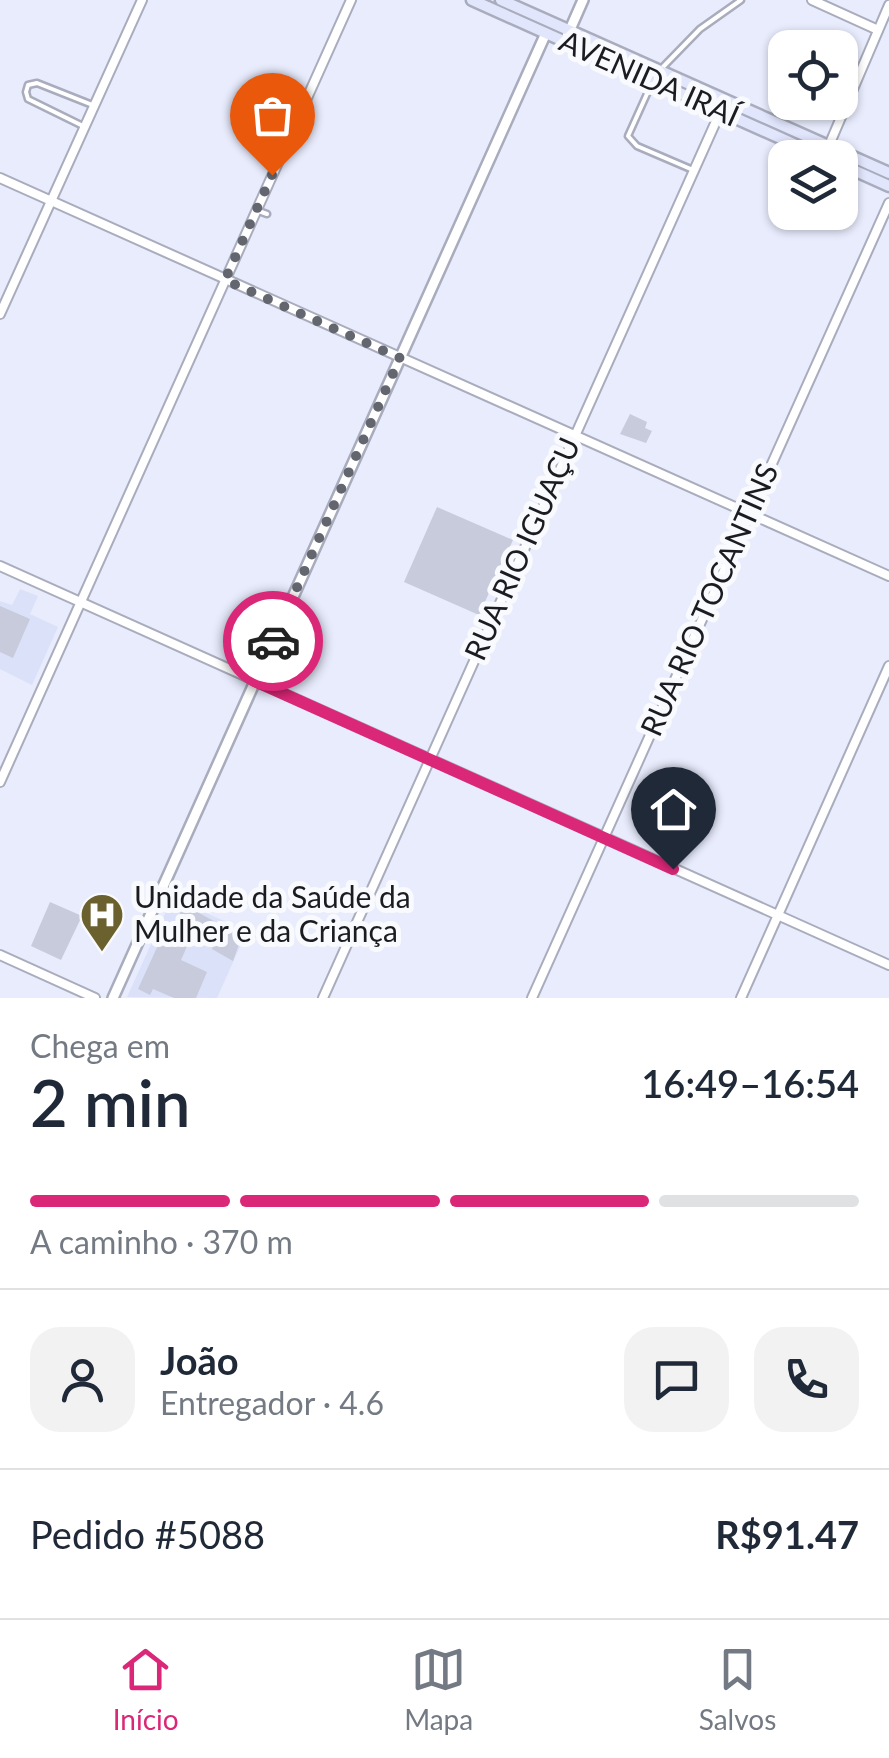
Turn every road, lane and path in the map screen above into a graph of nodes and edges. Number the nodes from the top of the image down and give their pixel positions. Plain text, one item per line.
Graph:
1 (142, 0) edge
2 (351, 0) edge
3 (472, 0) edge
4 (501, 0) edge
5 (583, 0) edge
6 (741, 0) edge
7 (812, 0) edge
8 (889, 5) edge
9 (878, 30) junction
10 (546, 33) junction
11 (567, 36) junction
12 (656, 76) junction
13 (723, 105) junction
14 (94, 106) junction
15 (85, 128) junction
16 (797, 140) edge
17 (831, 140) edge
18 (858, 163) edge
19 (693, 170) junction
20 (858, 172) edge
21 (889, 173) edge
22 (0, 178) edge
23 (889, 186) edge
24 (51, 200) junction
25 (889, 203) edge
26 (256, 210) junction
27 (267, 214) dead end
28 (225, 280) junction
29 (0, 314) edge
30 (400, 358) junction
31 (574, 435) junction
32 (749, 514) junction
33 (0, 566) edge
34 (889, 576) edge
35 (80, 602) junction
36 (889, 666) edge
37 (255, 681) junction
38 (430, 760) junction
39 (0, 782) edge
40 (604, 838) junction
41 (777, 916) junction
42 (0, 955) edge
43 (889, 965) edge
44 (95, 998) edge
45 (113, 998) edge
46 (323, 998) edge
47 (532, 998) edge
48 (741, 998) edge

1 - 14 street
2 - 26 street
3 - 10 main road, AVENIDA IRAÍ
4 - 11 main road, AVENIDA IRAÍ
5 - 11 street
6 - 12 lane
7 - 9 street
8 - 9 street
9 - 17 street
10 - 11 main road, AVENIDA IRAÍ
10 - 30 street
11 - 12 main road, AVENIDA IRAÍ
12 - 13 main road, AVENIDA IRAÍ
12 - 19 lane
13 - 16 main road, AVENIDA IRAÍ
13 - 19 street, RUA RIO IGUAÇU
14 - 15 street
14 - 15 lane
15 - 24 street
18 - 21 main road, AVENIDA IRAÍ
19 - 31 street, RUA RIO IGUAÇU
20 - 23 main road
22 - 24 street
24 - 28 street
24 - 29 street
25 - 32 street, RUA RIO TOCANTINS
26 - 27 lane
26 - 28 street
28 - 30 street
28 - 35 street
30 - 31 street
30 - 37 street
31 - 32 street
31 - 38 street, RUA RIO IGUAÇU
32 - 34 street
32 - 40 street, RUA RIO TOCANTINS
33 - 35 street
35 - 37 street
35 - 39 street
36 - 41 street
37 - 38 street
37 - 45 street
38 - 40 street
38 - 46 street, RUA RIO IGUAÇU
40 - 41 street
40 - 47 street, RUA RIO TOCANTINS
41 - 43 street
41 - 48 street
42 - 44 street

